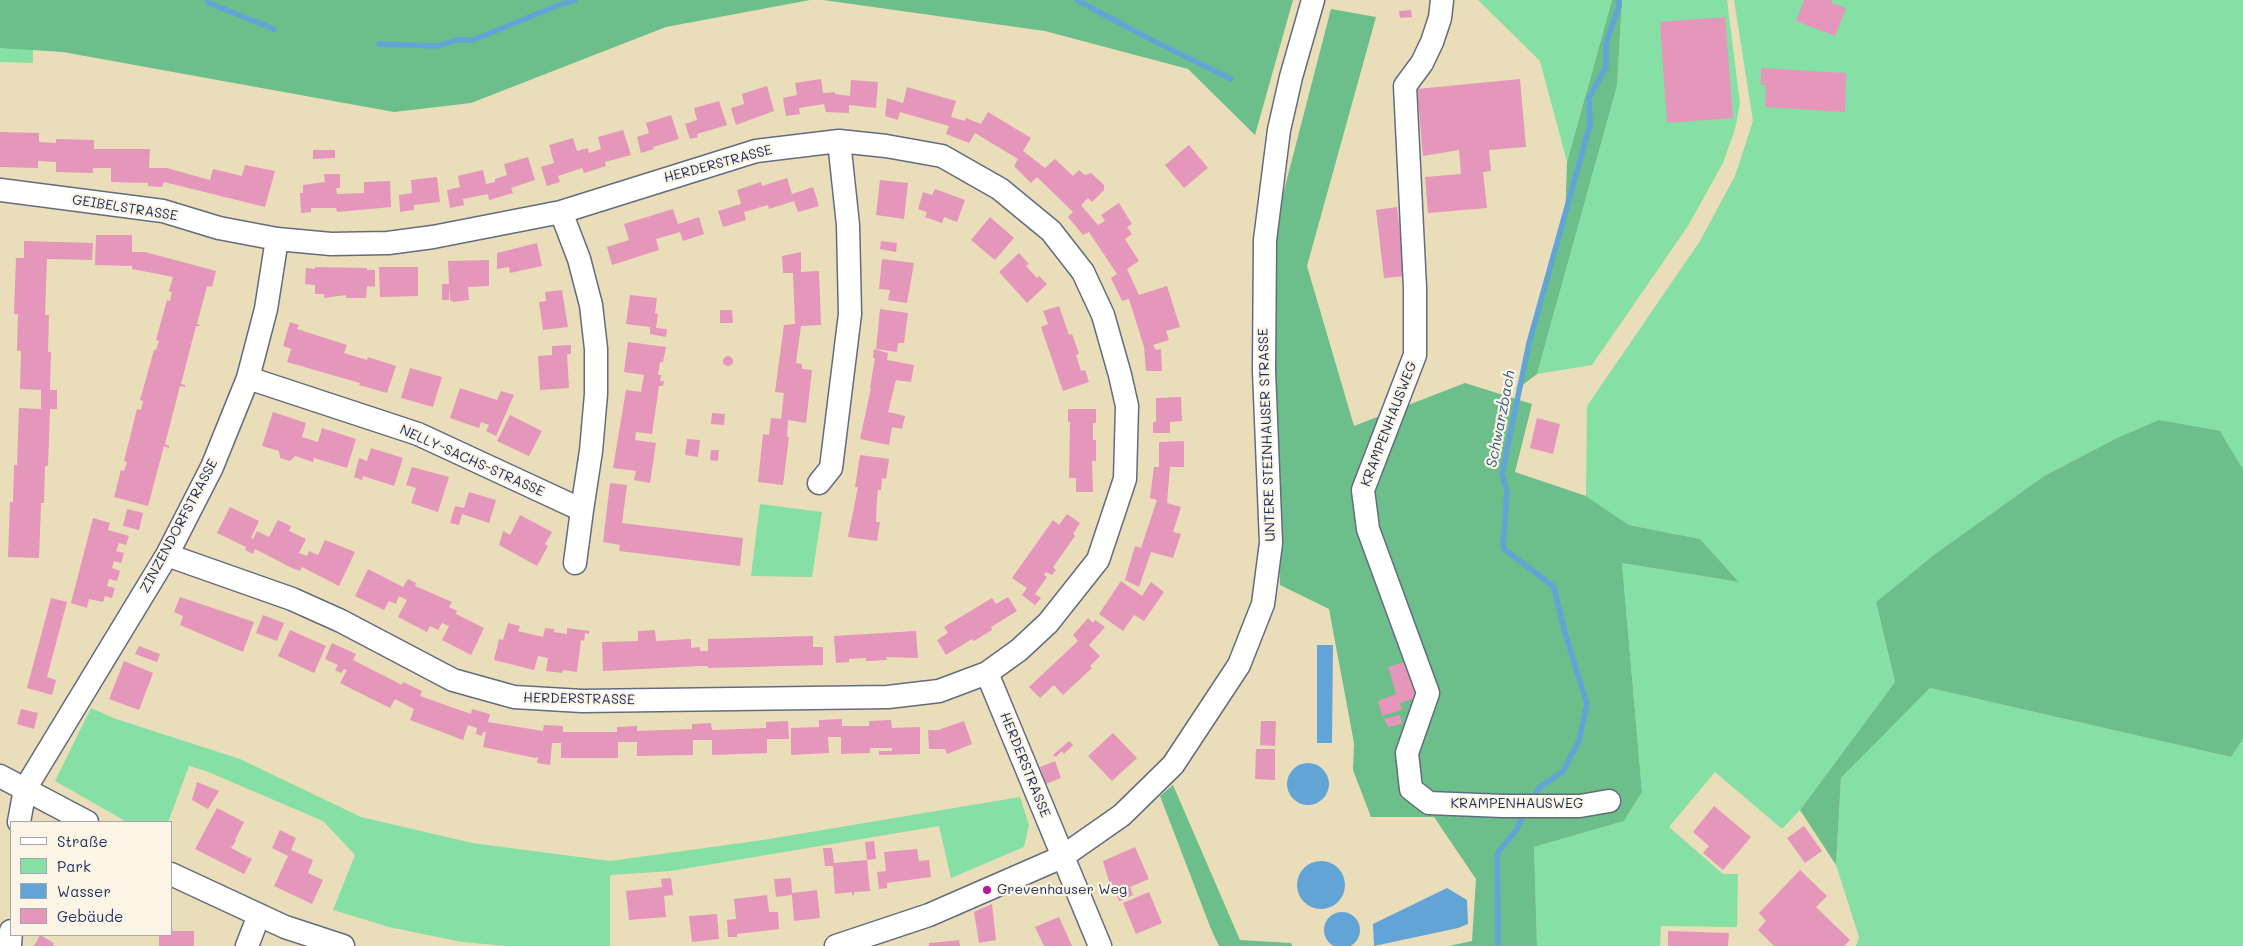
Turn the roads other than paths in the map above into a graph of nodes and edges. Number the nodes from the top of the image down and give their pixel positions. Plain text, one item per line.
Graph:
1 (1313, 0) edge
2 (1442, 0) edge
3 (839, 141) junction
4 (0, 190) edge
5 (561, 212) junction
6 (277, 239) junction
7 (248, 378) junction
8 (819, 483) dead end
9 (582, 510) junction
10 (167, 555) junction
11 (575, 563) dead end
12 (987, 673) junction
13 (0, 776) edge
14 (25, 788) junction
15 (1609, 801) dead end
16 (19, 821) edge
17 (85, 821) edge
18 (1062, 857) junction
19 (172, 874) edge
20 (259, 915) junction
21 (248, 946) edge
22 (343, 946) edge
23 (836, 946) edge
24 (1100, 946) edge

1 - 18 street, UNTERE STEINHAUSER STRASSE
2 - 15 street, KRAMPENHAUSWEG
3 - 5 street, HERDERSTRASSE
3 - 8 street
3 - 12 street, HERDERSTRASSE
4 - 6 street, GEIBELSTRASSE
5 - 6 street, HERDERSTRASSE
5 - 9 street
6 - 7 street, ZINZENDORFSTRASSE
7 - 9 street, NELLY-SACHS-STRASSE
7 - 10 street, ZINZENDORFSTRASSE
9 - 11 street
10 - 12 street, HERDERSTRASSE
10 - 14 street, ZINZENDORFSTRASSE
12 - 18 street, HERDERSTRASSE
13 - 14 street
14 - 16 street
14 - 17 street
18 - 23 street, UNTERE STEINHAUSER STRASSE
18 - 24 street
19 - 20 street
20 - 21 street
20 - 22 street

